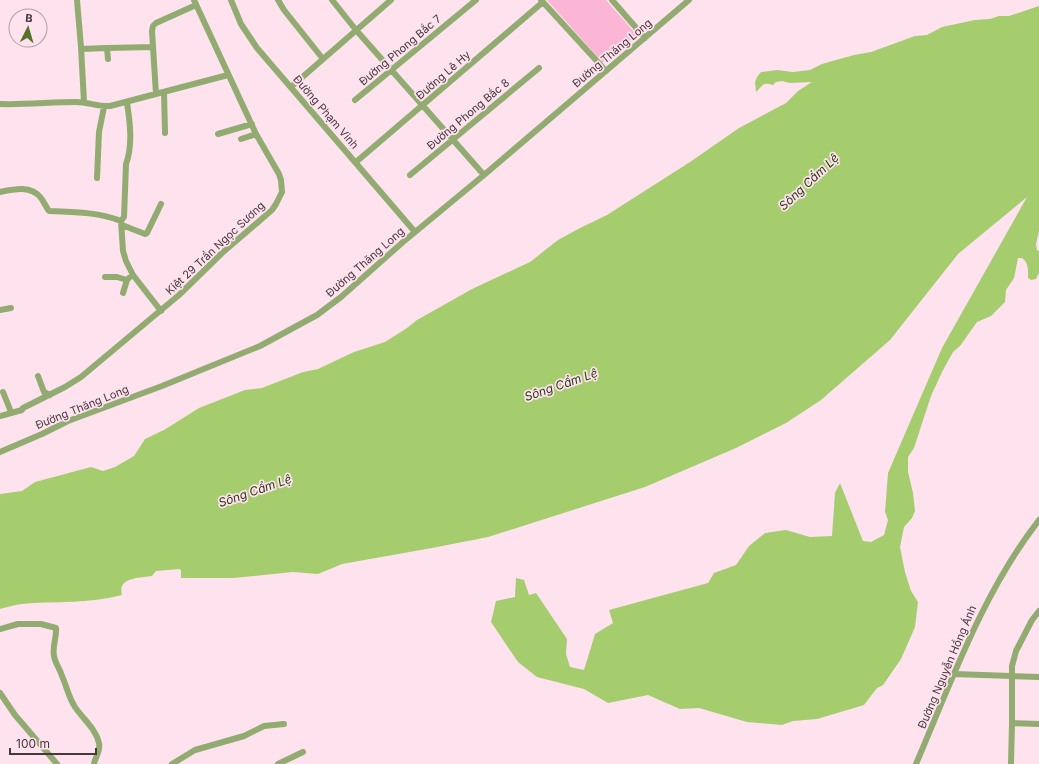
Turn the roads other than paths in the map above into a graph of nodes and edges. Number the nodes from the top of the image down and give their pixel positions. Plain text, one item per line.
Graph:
1 (76, 0) edge
2 (231, 0) edge
3 (278, 0) edge
4 (332, 0) edge
5 (391, 0) edge
6 (476, 0) edge
7 (612, 0) edge
8 (689, 0) edge
9 (542, 1) edge
10 (195, 3) edge
11 (356, 30) junction
12 (645, 38) junction
13 (153, 47) junction
14 (108, 48) junction
15 (81, 49) junction
16 (108, 59) dead end
17 (323, 59) junction
18 (539, 68) dead end
19 (391, 70) junction
20 (606, 71) junction
21 (228, 75) junction
22 (291, 87) junction
23 (164, 92) junction
24 (156, 94) junction
25 (355, 100) dead end
26 (84, 102) junction
27 (127, 103) junction
28 (0, 104) edge
29 (422, 106) junction
30 (104, 107) junction
31 (252, 124) junction
32 (165, 133) dead end
33 (218, 134) dead end
34 (256, 134) junction
35 (241, 139) dead end
36 (452, 141) junction
37 (356, 162) junction
38 (410, 175) dead end
39 (484, 176) junction
40 (97, 178) dead end
41 (0, 192) edge
42 (161, 204) dead end
43 (121, 223) junction
44 (415, 232) junction
45 (133, 275) junction
46 (106, 277) dead end
47 (127, 280) junction
48 (123, 293) dead end
49 (11, 308) dead end
50 (0, 310) edge
51 (161, 311) junction
52 (38, 376) dead end
53 (3, 392) dead end
54 (50, 395) junction
55 (10, 412) junction
56 (0, 416) edge
57 (0, 452) edge
58 (1039, 520) edge
59 (1039, 611) edge
60 (0, 629) edge
61 (954, 674) junction
62 (1011, 676) junction
63 (1039, 677) edge
64 (0, 693) edge
65 (1012, 723) junction
66 (284, 724) dead end
67 (1039, 724) edge
68 (303, 752) dead end
69 (57, 764) edge
70 (94, 764) edge
71 (172, 764) edge
72 (278, 764) edge
73 (916, 764) edge
74 (1011, 764) edge

1 - 15 street
2 - 22 street, Đường Phạm Vinh
3 - 17 street
4 - 11 street
5 - 11 street
6 - 19 street, Đường Phong Bắc 7
7 - 12 street
8 - 12 street, Đường Thăng Long
9 - 20 street
9 - 29 street, Đường Lê Hy
10 - 13 street
10 - 21 street, Kiệt 29 Trần Ngọc Sương
11 - 17 street
11 - 19 street
12 - 20 street, Đường Thăng Long
13 - 14 street
13 - 24 street
14 - 15 street
14 - 16 street
15 - 26 street
17 - 22 street
18 - 36 street, Đường Phong Bắc 8
19 - 25 street, Đường Phong Bắc 7
19 - 29 street
20 - 39 street, Đường Thăng Long
21 - 23 street
21 - 31 street, Kiệt 29 Trần Ngọc Sương
22 - 37 street, Đường Phạm Vinh
23 - 24 street
23 - 32 street
24 - 27 street
26 - 28 street
26 - 30 street
27 - 30 street
27 - 43 street
29 - 36 street
29 - 37 street, Đường Lê Hy
30 - 40 street
31 - 33 street
31 - 34 street, Kiệt 29 Trần Ngọc Sương
34 - 35 street
34 - 51 street, Kiệt 29 Trần Ngọc Sương
36 - 38 street, Đường Phong Bắc 8
36 - 39 street
37 - 44 street, Đường Phạm Vinh
39 - 44 street, Đường Thăng Long
41 - 43 street
42 - 43 street
43 - 45 street
44 - 57 street, Đường Thăng Long
45 - 47 street
45 - 51 street
46 - 47 street
47 - 48 street
49 - 50 street
51 - 54 street, Kiệt 29 Trần Ngọc Sương
52 - 54 street
53 - 55 street
54 - 55 street, Kiệt 29 Trần Ngọc Sương
55 - 56 street, Kiệt 29 Trần Ngọc Sương
58 - 61 street, Đường Nguyễn Hồng Ánh
59 - 62 street
60 - 70 street
61 - 62 street
61 - 73 street, Đường Nguyễn Hồng Ánh
62 - 63 street
62 - 65 street
64 - 69 street
65 - 67 street
65 - 74 street
66 - 71 street
68 - 72 street

